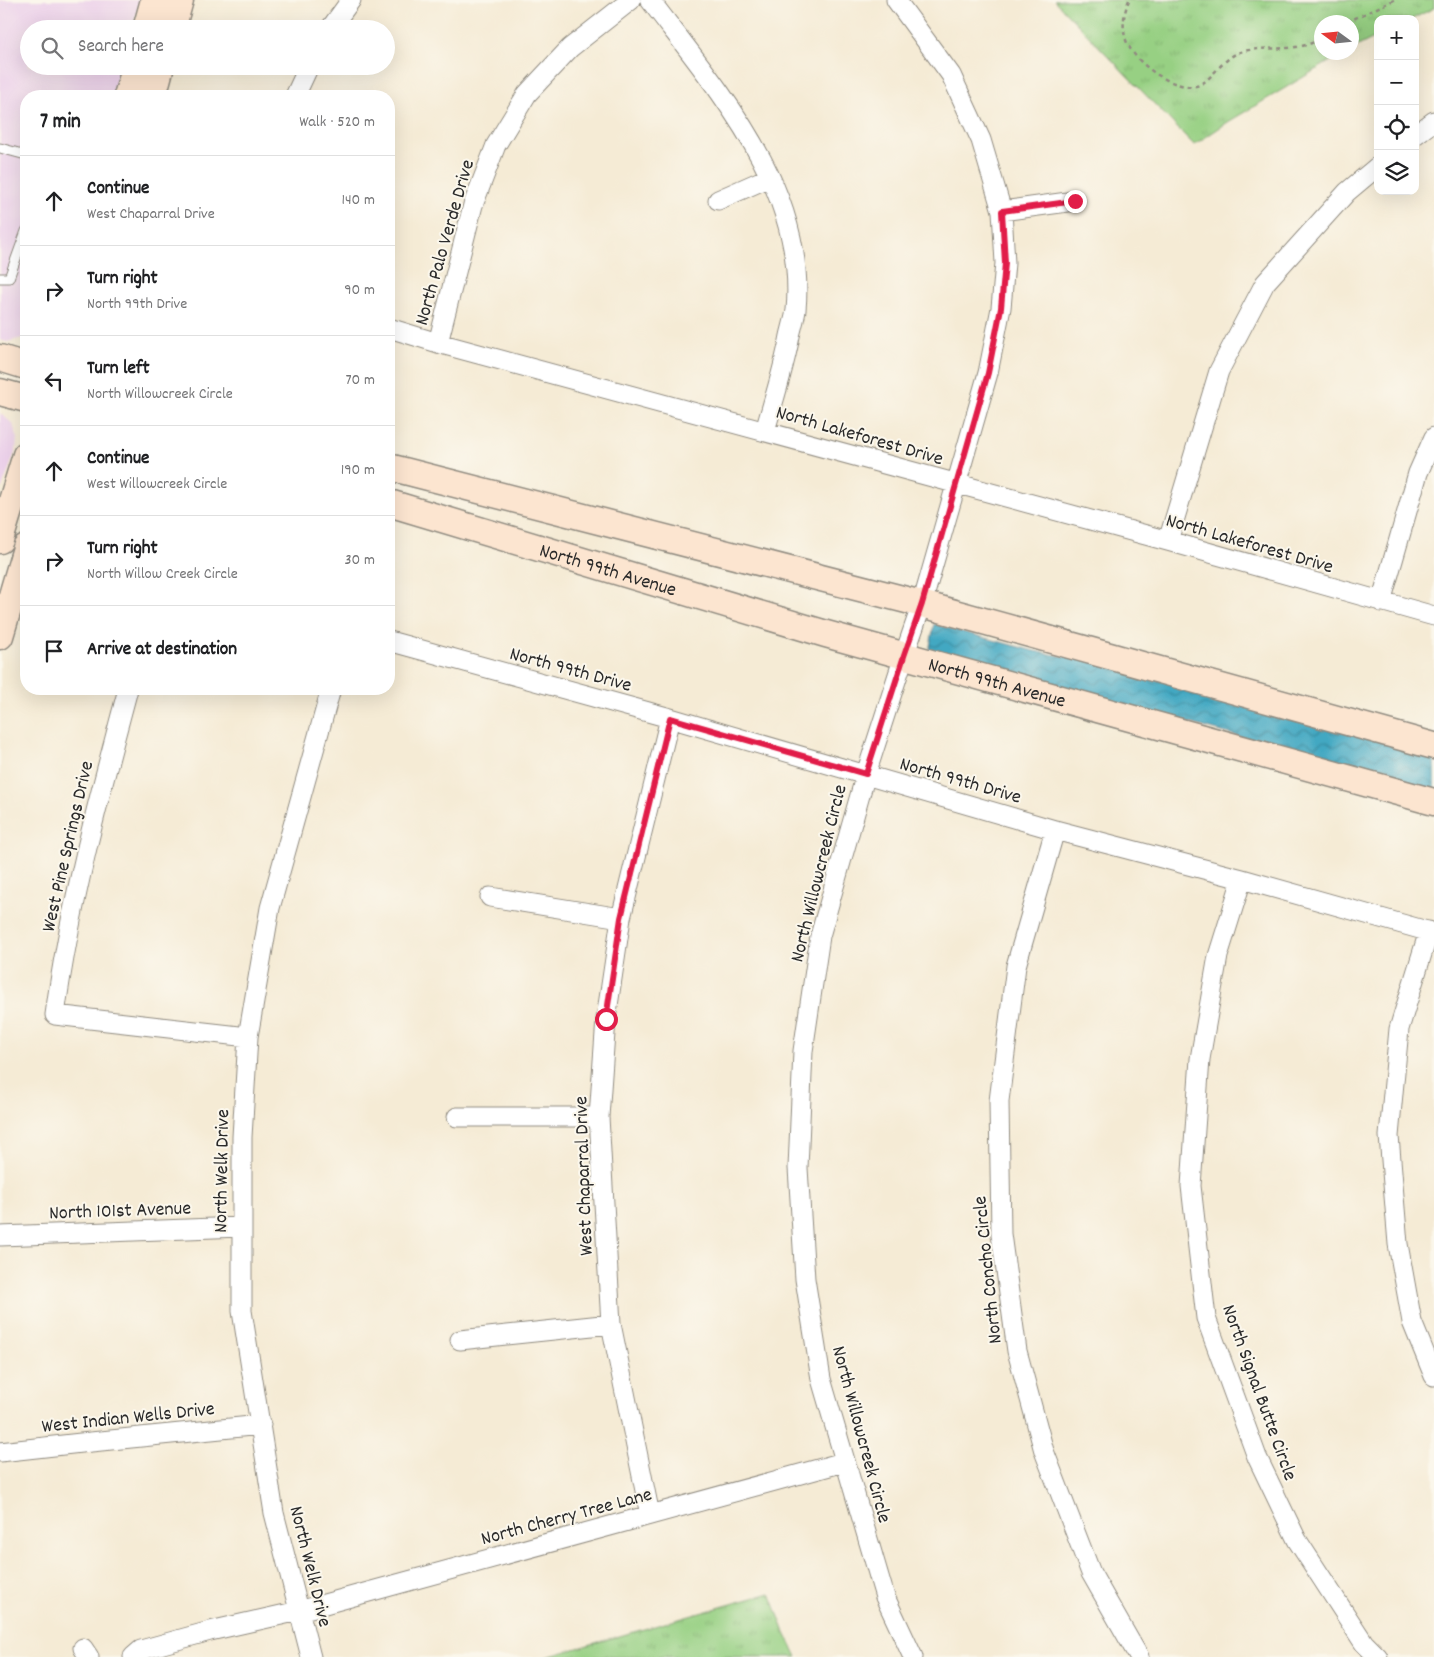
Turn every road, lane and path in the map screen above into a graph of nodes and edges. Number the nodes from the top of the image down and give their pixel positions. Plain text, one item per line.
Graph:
1 (154, 0) edge
2 (180, 0) edge
3 (351, 0) edge
4 (631, 0) edge
5 (650, 0) edge
6 (896, 0) edge
7 (1129, 0) edge
8 (1394, 0) edge
9 (1359, 16) edge
10 (148, 20) edge
11 (174, 20) edge
12 (337, 20) edge
13 (1314, 41) edge
14 (133, 75) edge
15 (159, 75) edge
16 (305, 75) edge
17 (129, 90) edge
18 (155, 90) edge
19 (298, 90) edge
20 (1434, 121) edge
21 (1419, 132) edge
22 (0, 148) edge
23 (20, 153) edge
24 (1374, 169) edge
25 (770, 177) junction
26 (718, 200) dead end
27 (1075, 201) dead end
28 (1002, 211) junction
29 (20, 248) edge
30 (0, 278) edge
31 (395, 330) edge
32 (438, 343) junction
33 (0, 358) edge
34 (20, 364) edge
35 (0, 392) edge
36 (20, 397) edge
37 (765, 431) junction
38 (1434, 437) edge
39 (395, 468) edge
40 (20, 475) edge
41 (955, 484) junction
42 (395, 505) edge
43 (0, 540) edge
44 (1168, 541) junction
45 (20, 568) edge
46 (1381, 602) junction
47 (922, 604) junction
48 (1434, 616) edge
49 (0, 636) edge
50 (395, 644) edge
51 (904, 656) junction
52 (126, 695) edge
53 (329, 695) edge
54 (670, 718) junction
55 (1434, 746) edge
56 (866, 774) junction
57 (1434, 802) edge
58 (1054, 830) junction
59 (1242, 878) junction
60 (490, 897) dead end
61 (621, 918) junction
62 (1431, 932) edge
63 (248, 1037) junction
64 (599, 1117) junction
65 (457, 1118) dead end
66 (241, 1227) junction
67 (0, 1236) edge
68 (611, 1324) junction
69 (460, 1340) dead end
70 (1434, 1376) edge
71 (260, 1425) junction
72 (0, 1452) edge
73 (844, 1462) junction
74 (650, 1515) junction
75 (300, 1611) junction
76 (133, 1657) edge
77 (311, 1657) edge
78 (913, 1657) edge
79 (1139, 1657) edge
80 (1378, 1657) edge

1 - 10 main road
2 - 11 main road
3 - 12 street
4 - 32 street, North Palo Verde Drive
5 - 25 street
6 - 28 street, North Willowcreek Circle
7 - 13 path
8 - 9 path
14 - 17 main road
15 - 18 main road
16 - 19 street
20 - 21 street
22 - 23 lane
24 - 44 street
25 - 26 street
25 - 37 street
27 - 28 street
28 - 41 street, North Willowcreek Circle
29 - 30 lane
31 - 32 street, North Lakeforest Drive
32 - 37 street, North Lakeforest Drive
33 - 34 main road
35 - 36 main road
37 - 41 street, North Lakeforest Drive
38 - 46 street
39 - 47 main road, North 99th Avenue
40 - 43 main road
41 - 44 street, North Lakeforest Drive
41 - 47 street, North Willowcreek Circle
42 - 51 main road, North 99th Avenue
44 - 46 street, North Lakeforest Drive
45 - 49 main road
46 - 48 street, North Lakeforest Drive
47 - 51 street, North Willowcreek Circle
47 - 55 main road, North 99th Avenue
50 - 54 street, North 99th Drive
51 - 56 street, North Willowcreek Circle
51 - 57 main road, North 99th Avenue
52 - 63 street, West Pine Springs Drive
53 - 63 street, North Welk Drive
54 - 56 street, North 99th Drive
54 - 61 street, West Chaparral Drive
56 - 58 street, North 99th Drive
56 - 73 street, North Willowcreek Circle
58 - 59 street, North 99th Drive
58 - 79 street, North Concho Circle
59 - 62 street, North 99th Drive
59 - 80 street, North Signal Butte Circle
60 - 61 street
61 - 64 street, West Chaparral Drive
62 - 70 street
63 - 66 street, North Welk Drive
64 - 65 street
64 - 68 street, West Chaparral Drive
66 - 67 street, North 101st Avenue
66 - 71 street, North Welk Drive
68 - 69 street
68 - 74 street, West Chaparral Drive
71 - 72 street, West Indian Wells Drive
71 - 75 street, North Welk Drive
73 - 74 street, North Cherry Tree Lane
73 - 78 street, North Willowcreek Circle
74 - 75 street, North Cherry Tree Lane
75 - 76 street, North Cherry Tree Lane
75 - 77 street, North Welk Drive

